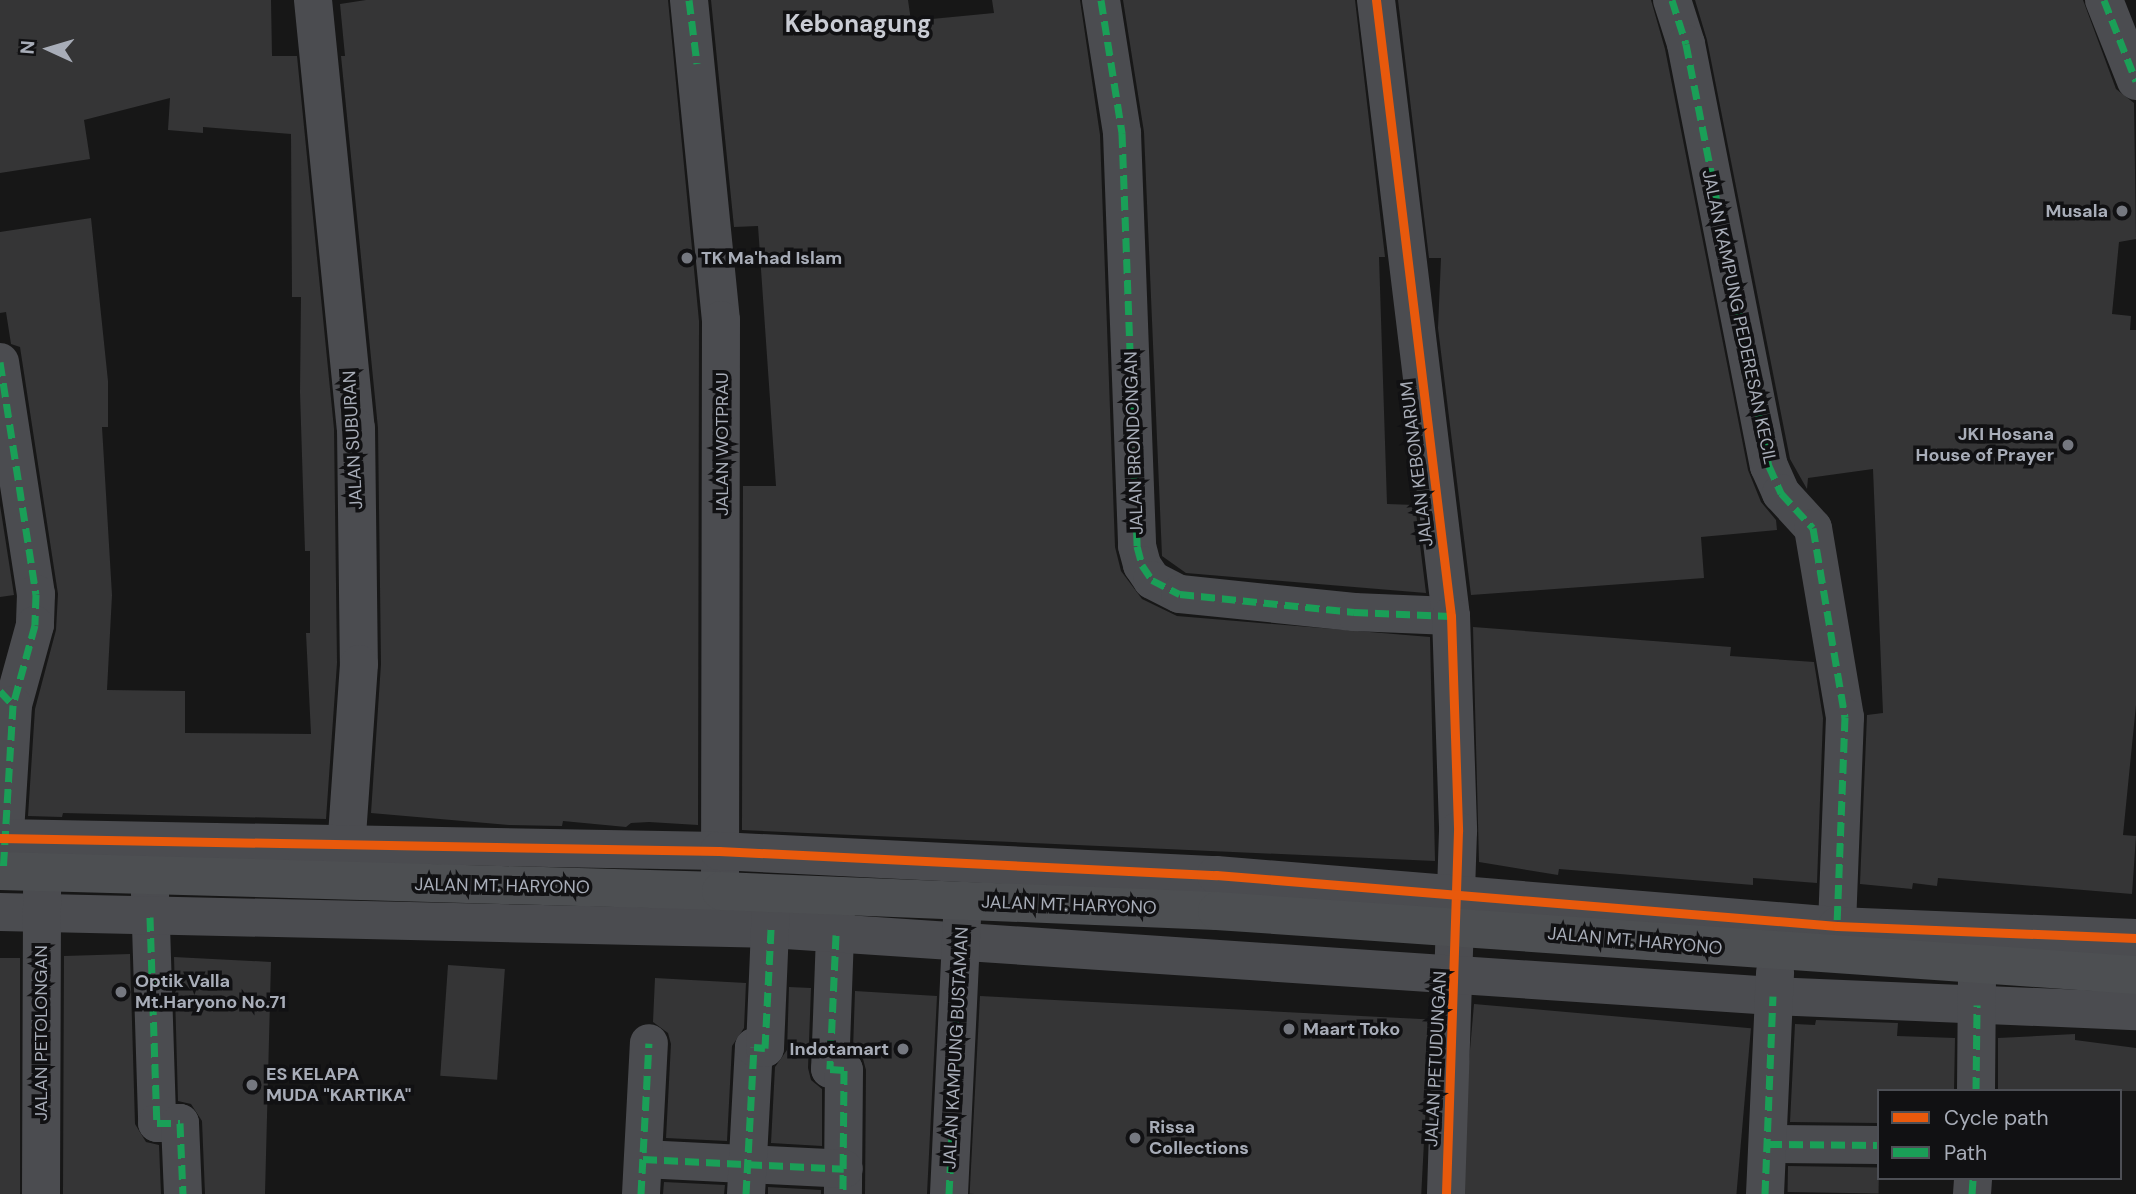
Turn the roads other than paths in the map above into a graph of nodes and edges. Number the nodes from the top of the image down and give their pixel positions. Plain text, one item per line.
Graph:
1 (313, 0) edge
2 (689, 0) edge
3 (1101, 0) edge
4 (1376, 0) edge
5 (1672, 0) edge
6 (2104, 0) edge
7 (2136, 80) edge
8 (0, 362) edge
9 (1451, 616) junction
10 (6, 698) edge
11 (346, 842) junction
12 (719, 851) junction
13 (2, 855) edge
14 (43, 873) junction
15 (151, 878) junction
16 (345, 882) junction
17 (721, 891) junction
18 (1217, 893) junction
19 (836, 895) junction
20 (963, 902) junction
21 (771, 911) junction
22 (1457, 911) junction
23 (0, 912) edge
24 (41, 913) junction
25 (150, 918) junction
26 (836, 935) junction
27 (2136, 938) edge
28 (1837, 941) junction
29 (961, 945) junction
30 (1777, 953) junction
31 (1978, 965) junction
32 (1456, 972) junction
33 (2136, 975) edge
34 (1773, 996) junction
35 (1977, 1004) junction
36 (2136, 1011) edge
37 (649, 1044) dead end
38 (1976, 1089) edge
39 (1768, 1144) junction
40 (1877, 1145) edge
41 (642, 1177) edge
42 (747, 1179) edge
43 (843, 1182) edge
44 (41, 1194) edge
45 (183, 1194) edge
46 (949, 1194) edge
47 (1446, 1194) edge
48 (1765, 1194) edge

1 - 11 street, JALAN SUBURAN
2 - 12 street, JALAN WOTPRAU
3 - 9 street, JALAN BRONDONGAN
4 - 9 street, JALAN KEBONARUM
5 - 28 street, JALAN KAMPUNG PEDERESAN KECIL
6 - 7 street
8 - 10 street
9 - 22 street, JALAN KEBONARUM
10 - 13 street
11 - 12 street
11 - 13 street
11 - 16 street, JALAN SUBURAN
12 - 17 street, JALAN WOTPRAU
12 - 18 street
13 - 14 main road, JALAN MT. HARYONO
14 - 15 main road, JALAN MT. HARYONO
14 - 24 street, JALAN PETOLONGAN
15 - 16 main road, JALAN MT. HARYONO
15 - 25 street
16 - 17 main road, JALAN MT. HARYONO
17 - 21 main road, JALAN MT. HARYONO
18 - 20 main road, JALAN MT. HARYONO
18 - 22 main road, JALAN MT. HARYONO
19 - 20 main road, JALAN MT. HARYONO
19 - 21 main road, JALAN MT. HARYONO
19 - 26 street
20 - 29 street, JALAN KAMPUNG BUSTAMAN
21 - 25 street
21 - 26 street
21 - 42 street
22 - 28 street
22 - 30 main road, JALAN MT. HARYONO
22 - 32 street, JALAN PETUDUNGAN
23 - 24 street
24 - 25 street
24 - 44 street, JALAN PETOLONGAN
25 - 45 street
26 - 29 street
26 - 43 street
27 - 28 street
28 - 30 main road, JALAN MT. HARYONO
28 - 31 main road, JALAN MT. HARYONO
29 - 32 street
29 - 46 street, JALAN KAMPUNG BUSTAMAN
30 - 34 street
31 - 33 main road, JALAN MT. HARYONO
31 - 35 street
32 - 34 street
32 - 47 street, JALAN PETUDUNGAN
34 - 35 street
34 - 39 street
35 - 36 street
35 - 38 street
37 - 41 street
39 - 40 street
39 - 48 street
41 - 42 street
42 - 43 street

